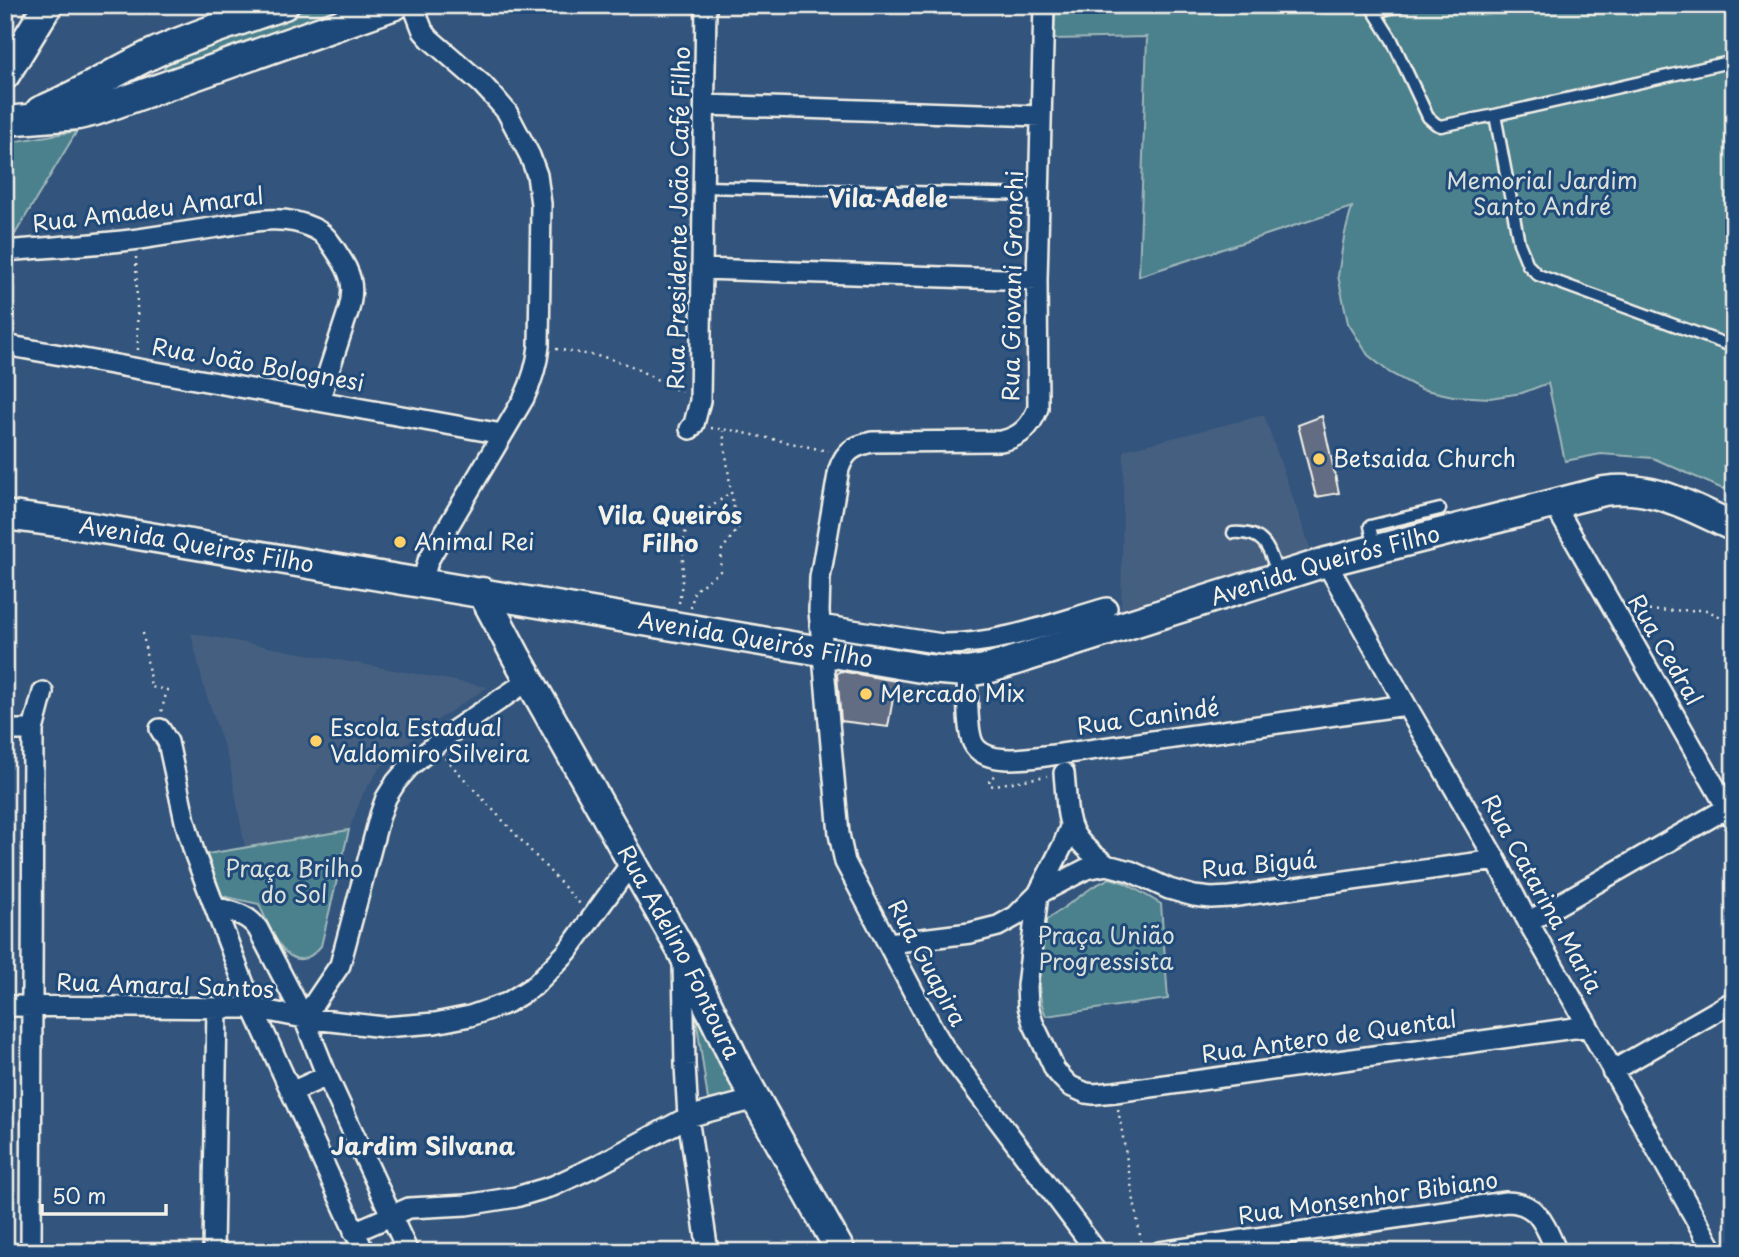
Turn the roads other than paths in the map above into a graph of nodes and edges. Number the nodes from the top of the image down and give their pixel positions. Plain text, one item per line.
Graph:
1 (48, 5) edge
2 (284, 5) edge
3 (395, 5) edge
4 (413, 5) edge
5 (706, 5) edge
6 (1044, 5) edge
7 (1402, 5) edge
8 (1373, 9) edge
9 (1734, 61) edge
10 (5, 75) edge
11 (705, 105) junction
12 (1495, 115) junction
13 (1041, 116) junction
14 (14, 120) edge
15 (704, 187) junction
16 (1039, 195) junction
17 (5, 251) edge
18 (702, 270) junction
19 (1037, 280) junction
20 (5, 345) edge
21 (1734, 347) edge
22 (319, 401) junction
23 (692, 427) road end
24 (502, 434) junction
25 (1554, 504) junction
26 (1440, 509) dead end
27 (5, 515) edge
28 (1734, 527) edge
29 (1407, 529) junction
30 (1233, 533) dead end
31 (1326, 562) junction
32 (1278, 576) junction
33 (422, 583) junction
34 (482, 593) junction
35 (526, 600) junction
36 (1107, 608) dead end
37 (820, 625) junction
38 (822, 652) junction
39 (522, 668) junction
40 (967, 672) junction
41 (44, 692) dead end
42 (1406, 705) junction
43 (160, 729) road end
44 (5, 730) edge
45 (33, 730) junction
46 (1064, 773) dead end
47 (1731, 810) edge
48 (1070, 827) junction
49 (1496, 860) junction
50 (632, 862) junction
51 (1107, 865) junction
52 (1038, 894) junction
53 (215, 907) junction
54 (1528, 922) junction
55 (889, 943) junction
56 (683, 953) junction
57 (1734, 1001) edge
58 (5, 1006) edge
59 (32, 1006) junction
60 (217, 1008) junction
61 (253, 1008) junction
62 (304, 1018) junction
63 (1588, 1026) junction
64 (1612, 1070) junction
65 (327, 1076) junction
66 (291, 1091) junction
67 (756, 1099) junction
68 (688, 1117) junction
69 (391, 1215) junction
70 (354, 1232) junction
71 (31, 1252) edge
72 (213, 1252) edge
73 (363, 1252) edge
74 (408, 1252) edge
75 (708, 1252) edge
76 (841, 1252) edge
77 (1097, 1252) edge
78 (1160, 1252) edge
79 (1557, 1252) edge
80 (1714, 1252) edge

1 - 10 main road
2 - 14 main road
3 - 14 main road
4 - 24 street
5 - 11 street, Rua Presidente João Café Filho
6 - 13 street, Rua Giovani Gronchi
7 - 8 lane
8 - 12 lane
9 - 12 lane
11 - 13 street
11 - 15 street, Rua Presidente João Café Filho
12 - 21 lane
13 - 16 street, Rua Giovani Gronchi
15 - 16 lane
15 - 18 street, Rua Presidente João Café Filho
16 - 19 street, Rua Giovani Gronchi
17 - 22 street, Rua Amadeu Amaral
18 - 19 street
18 - 23 street, Rua Presidente João Café Filho
19 - 37 street, Rua Giovani Gronchi
20 - 22 street, Rua João Bolognesi
22 - 24 street, Rua João Bolognesi
24 - 33 street
25 - 28 main road, Avenida Queirós Filho
25 - 29 main road, Avenida Queirós Filho
25 - 47 street, Rua Cedral
26 - 29 lane
27 - 33 main road, Avenida Queirós Filho
29 - 31 main road, Avenida Queirós Filho
30 - 32 lane
31 - 32 main road, Avenida Queirós Filho
31 - 42 street, Rua Catarina Maria
32 - 40 main road, Avenida Queirós Filho
33 - 34 main road, Avenida Queirós Filho
34 - 35 main road, Avenida Queirós Filho
34 - 39 main road, Rua Adelino Fontoura
35 - 38 main road, Avenida Queirós Filho
35 - 39 main road
36 - 37 street, Avenida Queirós Filho
37 - 38 street, Rua Giovani Gronchi
38 - 40 main road, Avenida Queirós Filho
38 - 55 street, Rua Guapira
39 - 50 main road, Rua Adelino Fontoura
39 - 62 street
40 - 42 street, Rua Canindé
41 - 45 street
42 - 49 street, Rua Catarina Maria
43 - 53 street
44 - 45 street
45 - 59 street
46 - 48 street
47 - 54 street
48 - 51 street
48 - 52 street
49 - 51 street, Rua Biguá
49 - 54 street, Rua Catarina Maria
50 - 56 main road, Rua Adelino Fontoura
50 - 62 street, Rua Amaral Santos
51 - 52 street
52 - 55 street
52 - 63 street, Rua Antero de Quental
53 - 61 street
53 - 62 street
54 - 63 street, Rua Catarina Maria
55 - 77 street, Rua Guapira
56 - 67 main road, Rua Adelino Fontoura
56 - 68 street
57 - 64 street
58 - 59 street, Rua Amaral Santos
59 - 60 street, Rua Amaral Santos
59 - 71 street
60 - 61 street, Rua Amaral Santos
60 - 72 street
61 - 62 street, Rua Amaral Santos
61 - 66 street
62 - 65 street
63 - 64 street, Rua Catarina Maria
64 - 80 street, Rua Catarina Maria
65 - 66 street
65 - 69 street
66 - 70 street
67 - 68 street
67 - 76 main road, Rua Adelino Fontoura
68 - 69 street
68 - 75 street
69 - 70 street
69 - 74 street
70 - 73 street
78 - 79 street, Rua Monsenhor Bibiano

